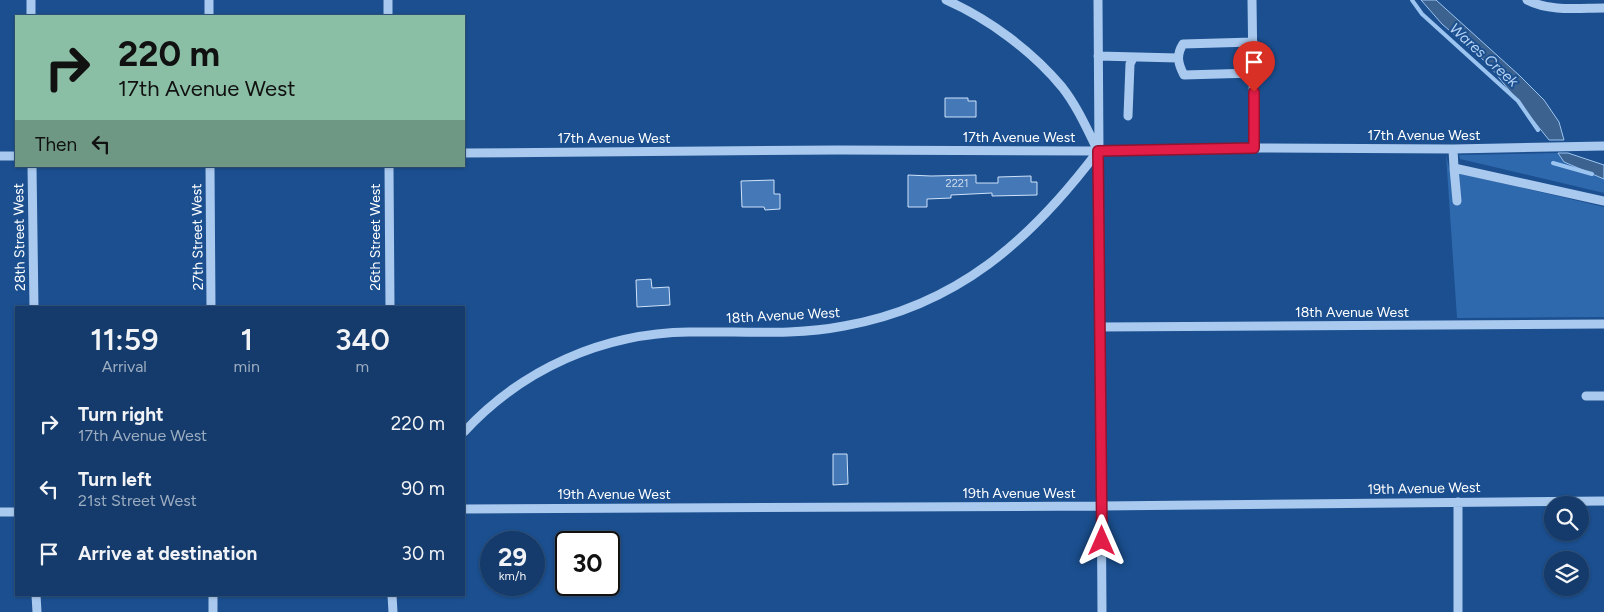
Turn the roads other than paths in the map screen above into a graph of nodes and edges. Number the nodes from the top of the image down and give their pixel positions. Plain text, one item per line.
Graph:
1 (31, 0) edge
2 (208, 0) edge
3 (388, 0) edge
4 (946, 0) edge
5 (1098, 0) edge
6 (1252, 0) edge
7 (1527, 0) edge
8 (1604, 8) edge
9 (31, 15) edge
10 (209, 15) edge
11 (388, 15) edge
12 (1253, 42) junction
13 (1098, 56) junction
14 (1133, 58) junction
15 (1178, 58) junction
16 (1254, 73) junction
17 (1128, 116) dead end
18 (1604, 146) edge
19 (1254, 148) junction
20 (1453, 149) junction
21 (1098, 151) junction
22 (465, 153) edge
23 (0, 156) edge
24 (15, 156) edge
25 (32, 167) edge
26 (210, 167) edge
27 (389, 167) edge
28 (1454, 168) junction
29 (1457, 201) dead end
30 (1604, 201) edge
31 (34, 306) edge
32 (211, 306) edge
33 (390, 306) edge
34 (1604, 324) edge
35 (1100, 328) junction
36 (1586, 396) dead end
37 (1604, 396) edge
38 (465, 431) edge
39 (1604, 501) edge
40 (1458, 502) junction
41 (1101, 506) junction
42 (465, 509) edge
43 (0, 512) edge
44 (15, 512) edge
45 (36, 596) edge
46 (213, 596) edge
47 (392, 596) edge
48 (37, 612) edge
49 (213, 612) edge
50 (393, 612) edge
51 (1102, 612) edge
52 (1458, 612) edge

1 - 9 street
2 - 10 street
3 - 11 street
4 - 21 street
5 - 13 street
6 - 12 street
7 - 8 street
12 - 15 street
12 - 16 street
13 - 14 street
13 - 21 street
14 - 15 street
14 - 17 street
15 - 16 street
16 - 19 street
18 - 20 street, 17th Avenue West
19 - 20 street, 17th Avenue West
19 - 21 street, 17th Avenue West
20 - 28 street
21 - 22 street, 17th Avenue West
21 - 35 street
21 - 38 street, 18th Avenue West
23 - 24 street
25 - 31 street, 28th Street West
26 - 32 street, 27th Street West
27 - 33 street, 26th Street West
28 - 29 street
28 - 30 street
34 - 35 street, 18th Avenue West
35 - 41 street
36 - 37 street
39 - 40 street, 19th Avenue West
40 - 41 street, 19th Avenue West
40 - 52 street
41 - 42 street, 19th Avenue West
41 - 51 street
43 - 44 street
45 - 48 street
46 - 49 street
47 - 50 street

